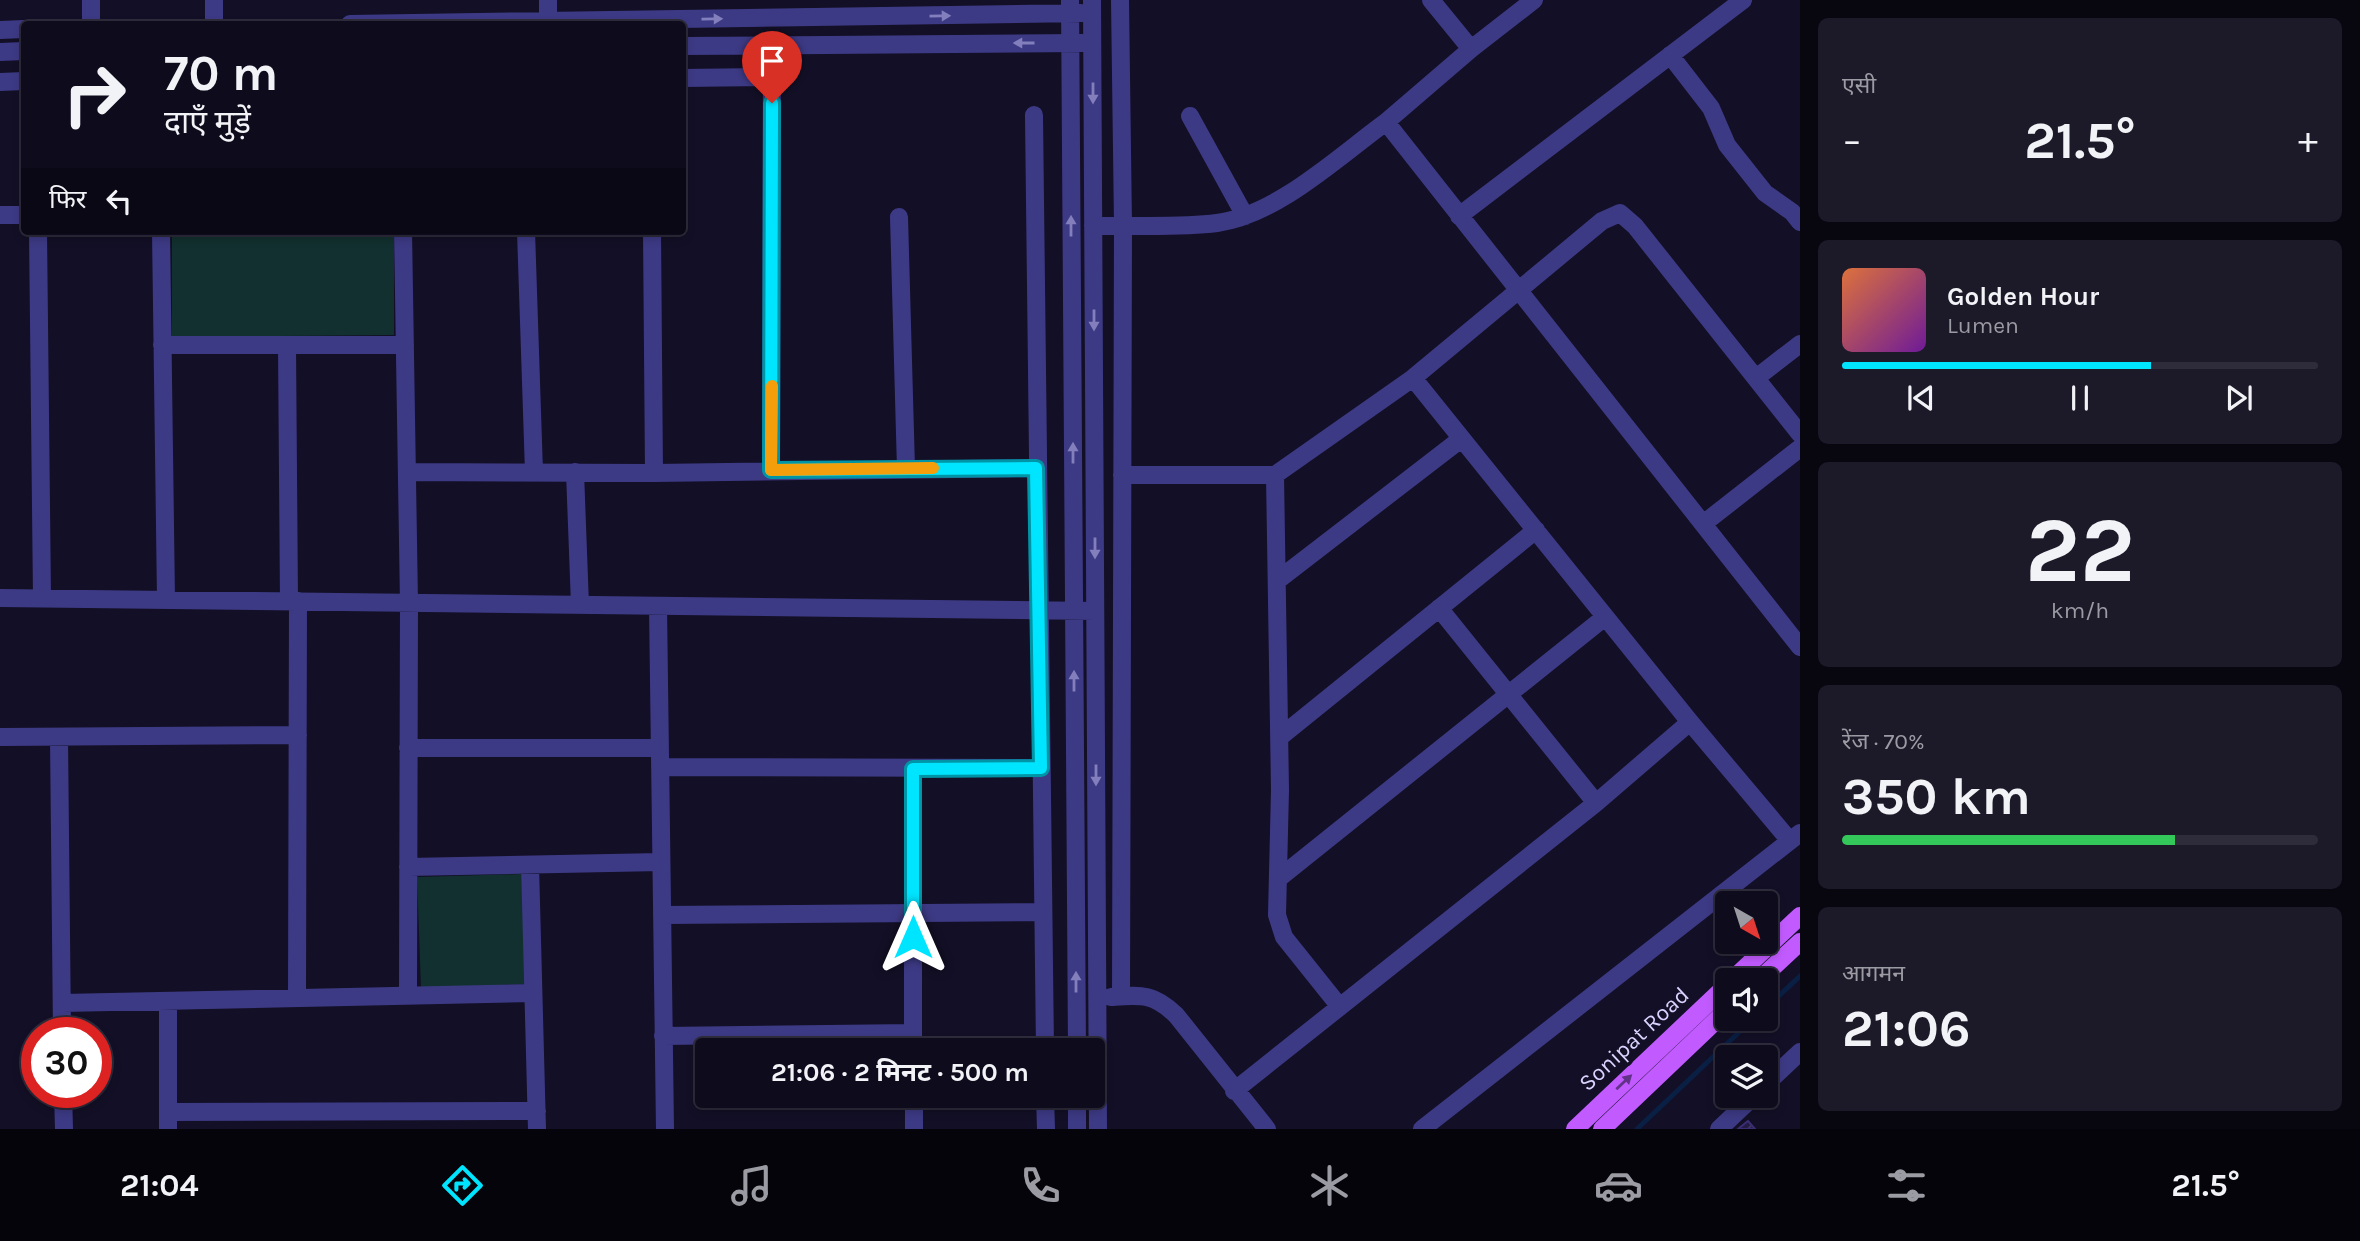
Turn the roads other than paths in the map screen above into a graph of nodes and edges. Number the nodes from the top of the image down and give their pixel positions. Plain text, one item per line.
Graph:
1 (90, 0) edge
2 (214, 0) edge
3 (548, 0) edge
4 (1120, 0) edge
5 (1432, 0) edge
6 (1534, 0) edge
7 (1743, 0) edge
8 (1070, 7) edge
9 (1092, 7) edge
10 (91, 21) edge
11 (214, 21) edge
12 (548, 21) edge
13 (613, 21) edge
14 (21, 29) edge
15 (0, 30) edge
16 (1070, 43) junction
17 (1092, 43) junction
18 (772, 45) junction
19 (686, 46) edge
20 (1471, 49) junction
21 (21, 51) edge
22 (0, 52) edge
23 (1670, 55) junction
24 (772, 77) junction
25 (686, 78) edge
26 (21, 81) edge
27 (0, 82) edge
28 (1034, 115) dead end
29 (1190, 116) dead end
30 (1386, 122) junction
31 (0, 215) edge
32 (21, 215) edge
33 (1245, 216) junction
34 (1459, 216) junction
35 (899, 217) dead end
36 (1800, 222) edge
37 (1123, 225) junction
38 (1093, 226) junction
39 (38, 235) edge
40 (161, 235) edge
41 (403, 235) edge
42 (526, 235) edge
43 (652, 235) edge
44 (1519, 290) junction
45 (1800, 344) edge
46 (162, 345) junction
47 (287, 345) junction
48 (405, 345) junction
49 (1413, 378) junction
50 (1756, 378) junction
51 (1800, 434) edge
52 (1461, 439) junction
53 (1800, 448) edge
54 (1036, 468) junction
55 (906, 469) junction
56 (771, 470) junction
57 (407, 472) junction
58 (534, 472) junction
59 (575, 472) junction
60 (654, 472) junction
61 (1122, 475) junction
62 (1275, 475) junction
63 (1703, 524) junction
64 (1536, 530) junction
65 (1278, 580) junction
66 (0, 598) edge
67 (42, 598) junction
68 (166, 600) junction
69 (293, 601) junction
70 (409, 603) junction
71 (580, 605) junction
72 (658, 606) junction
73 (1439, 608) junction
74 (1038, 610) junction
75 (1074, 610) junction
76 (1095, 611) junction
77 (1605, 617) junction
78 (1800, 647) edge
79 (1509, 695) junction
80 (1690, 722) junction
81 (298, 735) junction
82 (0, 737) edge
83 (59, 737) junction
84 (1280, 737) junction
85 (408, 748) junction
86 (660, 748) junction
87 (660, 767) junction
88 (1041, 768) junction
89 (913, 769) junction
90 (1596, 803) junction
91 (1795, 837) edge
92 (661, 862) junction
93 (530, 865) junction
94 (408, 867) junction
95 (1278, 878) junction
96 (1043, 912) junction
97 (913, 913) junction
98 (662, 915) junction
99 (1800, 916) edge
100 (1800, 942) edge
101 (1745, 968) edge
102 (1772, 968) edge
103 (533, 993) junction
104 (408, 996) junction
105 (1121, 996) junction
106 (1715, 996) edge
107 (1097, 997) junction
108 (297, 998) junction
109 (168, 1001) junction
110 (62, 1003) junction
111 (1340, 1007) junction
112 (62, 1017) edge
113 (1715, 1021) edge
114 (663, 1036) junction
115 (746, 1038) edge
116 (913, 1038) edge
117 (1045, 1038) edge
118 (1077, 1038) edge
119 (1800, 1052) edge
120 (1778, 1073) edge
121 (1234, 1091) junction
122 (63, 1108) edge
123 (914, 1108) edge
124 (1045, 1108) edge
125 (1077, 1108) edge
126 (1741, 1108) edge
127 (281, 1120) edge
128 (537, 1120) edge
129 (168, 1121) edge
130 (64, 1129) edge
131 (665, 1129) edge
132 (914, 1129) edge
133 (1046, 1129) edge
134 (1077, 1129) edge
135 (1098, 1129) edge
136 (1266, 1129) edge
137 (1422, 1129) edge
138 (1575, 1129) edge
139 (1602, 1129) edge
140 (1718, 1129) edge

1 - 10 street
2 - 11 street
3 - 12 street
4 - 37 street
5 - 20 street
6 - 20 street
7 - 23 street
8 - 9 street
13 -> 8 street
8 - 16 street
9 - 17 street
14 - 15 street
16 - 17 street
16 -> 18 street
75 -> 16 street
17 -> 38 street
18 - 19 street
18 - 24 street
20 - 30 street
21 - 22 street
23 - 34 street
23 - 36 street
24 - 25 street
24 - 56 street
26 - 27 street
28 - 54 street
29 - 33 street
30 - 33 street
30 - 34 street
31 - 32 street
33 - 37 street
34 - 44 street
35 - 55 street
37 - 38 street
37 - 61 street
38 -> 76 street
39 - 67 street
40 - 46 street
41 - 48 street
42 - 58 street
43 - 60 street
44 - 49 street
44 - 50 street
44 - 63 street
45 - 50 street
46 - 47 street
46 - 68 street
47 - 48 street
47 - 69 street
48 - 57 street
49 - 52 street
49 - 62 street
50 - 51 street
52 - 64 street
52 - 65 street
53 - 63 street
54 - 55 street
54 - 74 street
55 - 56 street
56 - 60 street
57 - 58 street
57 - 70 street
58 - 59 street
59 - 60 street
59 - 71 street
61 - 62 street
61 - 105 street
62 - 65 street
63 - 78 street
64 - 73 street
64 - 77 street
65 - 84 street
66 - 67 street
67 - 68 street
68 - 69 street
69 - 70 street
69 - 81 street
70 - 71 street
70 - 85 street
71 - 72 street
72 - 74 street
72 - 86 street
73 - 79 street
73 - 84 street
74 - 75 street
74 - 88 street
75 - 76 street
118 -> 75 street
76 -> 107 street
77 - 79 street
77 - 80 street
79 - 90 street
79 - 95 street
80 - 90 street
80 - 91 street
81 - 83 street
81 - 108 street
82 - 83 street
83 - 110 street
84 - 95 street
85 - 86 street
85 - 94 street
86 - 87 street
87 - 89 street
87 - 92 street
88 - 89 street
88 - 96 street
89 - 97 street
90 - 111 street
91 - 137 street
92 - 93 street
92 - 98 street
93 - 94 street
93 - 103 street
94 - 104 street
95 - 111 street
96 - 97 street
96 - 117 street
97 - 98 street
97 - 116 street
98 - 114 street
99 - 101 main road
100 - 102 main road
103 - 104 street
103 - 128 street
104 - 108 street
105 - 107 street
105 - 121 street
138 -> 106 main road, Sonipat Road
107 - 135 street
108 - 109 street
109 - 110 street
109 - 129 street
110 - 112 street
111 - 121 street
113 - 139 main road, Sonipat Road
114 - 115 street
114 - 131 street
119 - 120 street
121 - 136 street
122 - 130 street
123 - 132 street
124 - 133 street
125 - 134 street
126 - 140 street
127 - 128 street
127 - 129 street

